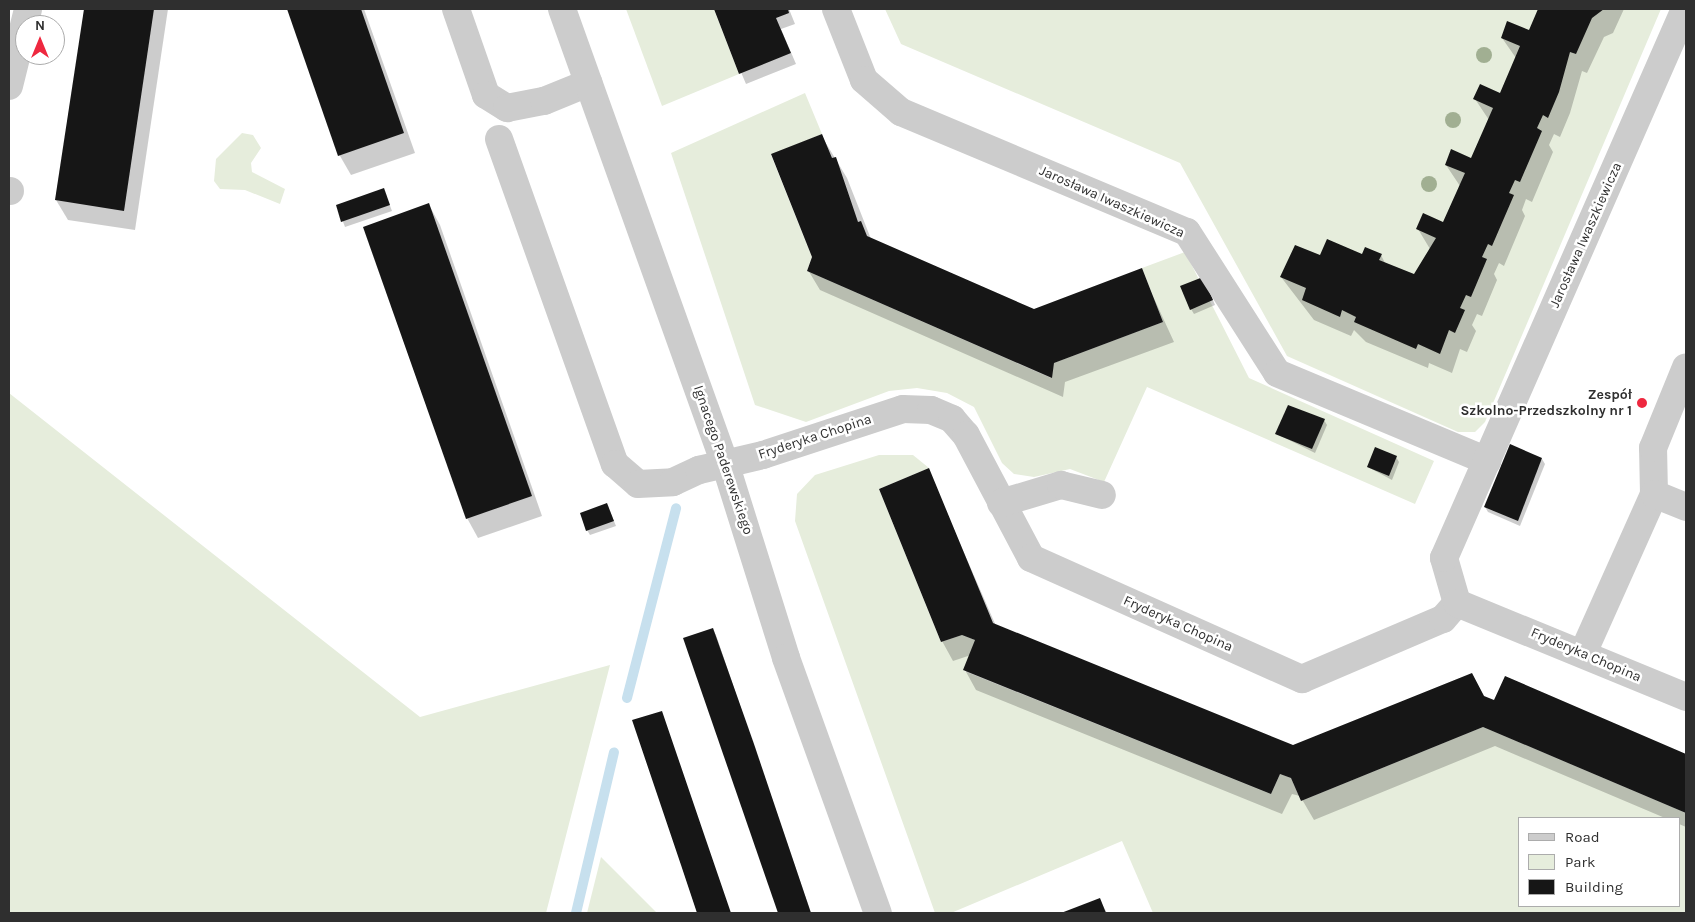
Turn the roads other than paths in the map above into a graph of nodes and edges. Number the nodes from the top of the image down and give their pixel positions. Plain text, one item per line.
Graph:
1 (28, 9) edge
2 (456, 9) edge
3 (562, 9) edge
4 (836, 9) edge
5 (1685, 9) edge
6 (588, 83) junction
7 (9, 86) edge
8 (498, 139) dead end
9 (1686, 367) edge
10 (1487, 461) junction
11 (725, 463) junction
12 (1654, 494) junction
13 (1102, 496) dead end
14 (1001, 503) junction
15 (1686, 507) edge
16 (1457, 603) junction
17 (1583, 652) junction
18 (1686, 697) edge
19 (878, 913) edge

1 - 7 street
2 - 6 street
3 - 6 street, Ignacego Paderewskiego
4 - 10 street, Jarosława Iwaszkiewicza
5 - 10 street, Jarosława Iwaszkiewicza
6 - 11 street, Ignacego Paderewskiego
8 - 11 street, Fryderyka Chopina
9 - 12 street
10 - 16 street, Jarosława Iwaszkiewicza
11 - 14 street, Fryderyka Chopina
11 - 19 street, Ignacego Paderewskiego
12 - 15 street
12 - 17 street
13 - 14 street
14 - 16 street, Fryderyka Chopina
16 - 17 street, Fryderyka Chopina
17 - 18 street, Fryderyka Chopina

